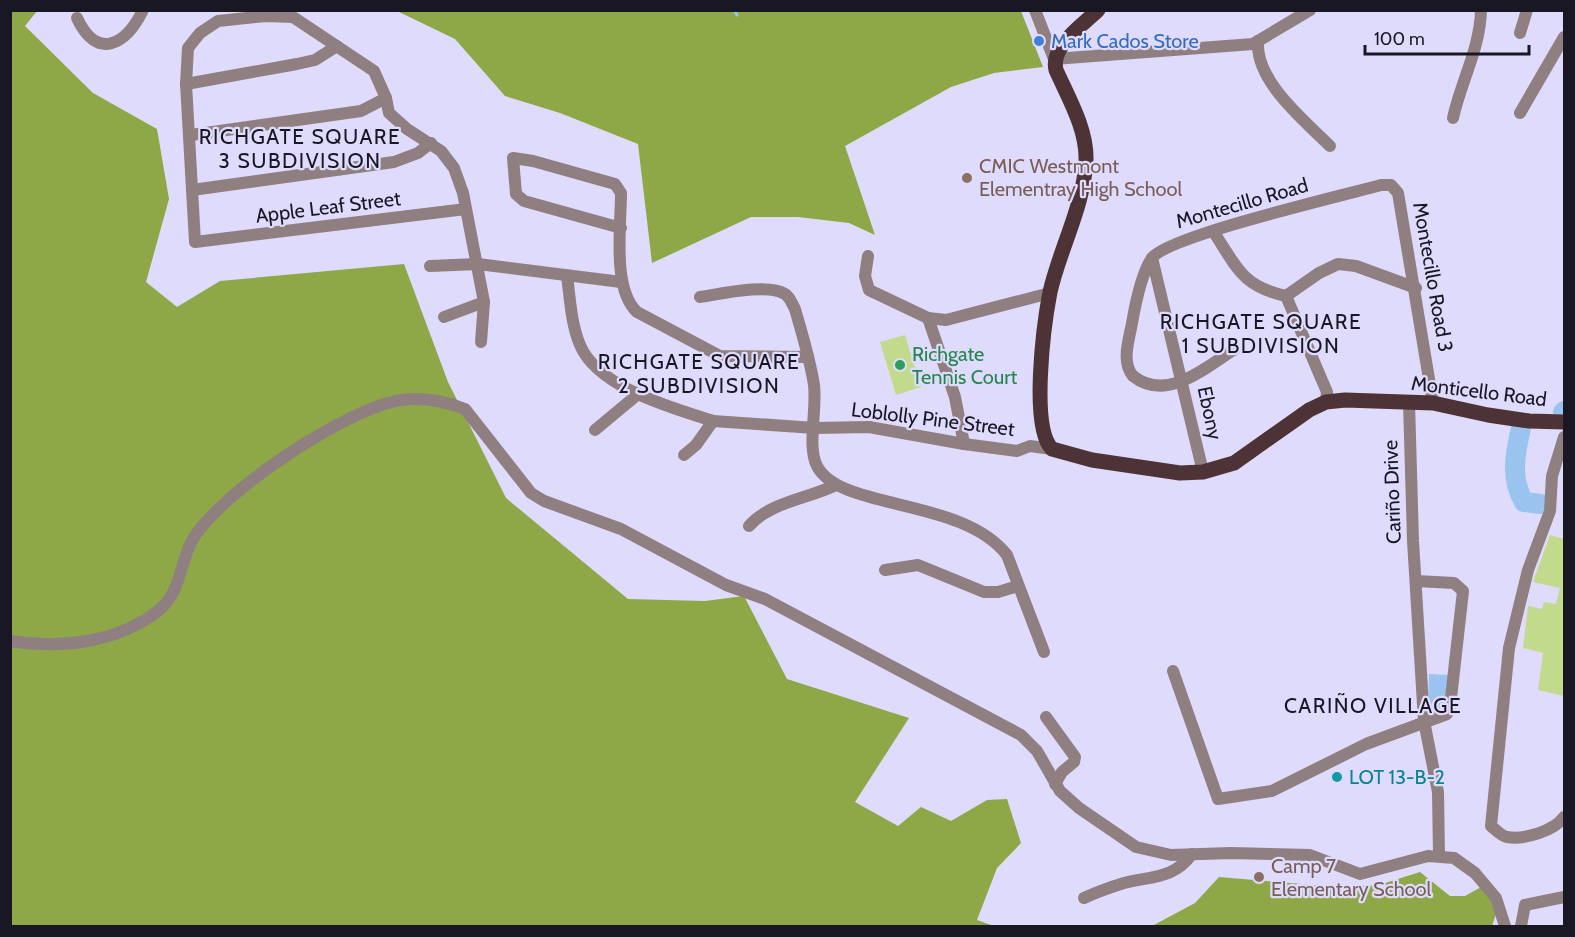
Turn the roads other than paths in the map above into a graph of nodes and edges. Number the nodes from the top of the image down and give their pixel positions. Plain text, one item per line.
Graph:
1 (143, 10) edge
2 (1035, 10) edge
3 (1098, 10) edge
4 (1310, 10) edge
5 (1481, 10) edge
6 (1527, 10) edge
7 (292, 14) edge
8 (224, 15) edge
9 (76, 18) dead end
10 (1520, 33) dead end
11 (1564, 37) edge
12 (1258, 41) junction
13 (337, 46) junction
14 (1054, 59) junction
15 (186, 84) junction
16 (386, 98) junction
17 (1520, 113) dead end
18 (1453, 118) dead end
19 (191, 135) junction
20 (430, 143) junction
21 (1330, 146) dead end
22 (192, 190) junction
23 (1398, 193) joint
24 (466, 209) junction
25 (621, 228) junction
26 (1213, 231) junction
27 (868, 256) dead end
28 (1152, 258) junction
29 (478, 264) junction
30 (430, 266) dead end
31 (567, 276) junction
32 (621, 282) junction
33 (1416, 288) junction
34 (1050, 293) junction
35 (1286, 296) junction
36 (700, 297) dead end
37 (484, 302) junction
38 (444, 317) dead end
39 (927, 318) junction
40 (481, 342) dead end
41 (1235, 349) dead end
42 (808, 357) junction
43 (1184, 381) junction
44 (637, 394) junction
45 (1326, 402) junction
46 (1409, 402) junction
47 (1433, 403) junction
48 (713, 421) junction
49 (1564, 422) edge
50 (815, 428) junction
51 (595, 430) dead end
52 (1564, 437) edge
53 (964, 444) junction
54 (1052, 449) junction
55 (684, 455) dead end
56 (1203, 472) junction
57 (836, 485) junction
58 (749, 526) dead end
59 (885, 570) dead end
60 (1416, 581) junction
61 (1018, 586) junction
62 (10, 641) edge
63 (1044, 652) dead end
64 (1173, 671) dead end
65 (1046, 717) dead end
66 (1424, 721) junction
67 (1055, 784) junction
68 (1564, 817) edge
69 (1192, 854) junction
70 (1439, 855) junction
71 (1084, 897) dead end
72 (1564, 897) edge
73 (1505, 927) edge
74 (1521, 927) edge

1 - 9 street
2 - 14 street
3 - 14 main road
4 - 12 street
5 - 18 street
6 - 10 street
7 - 8 street
7 - 13 street
8 - 15 street
11 - 17 street
12 - 14 street
12 - 21 street
13 - 15 street
13 - 16 street
14 - 34 main road
15 - 19 street
16 - 19 street
16 - 20 street
19 - 22 street
20 - 22 street
20 - 24 street
22 - 24 street, Apple Leaf Street
23 - 26 street, Montecillo Road
23 - 33 street, Montecillo Road 3
24 - 29 street
25 - 25 street
25 - 32 street
26 - 28 street, Montecillo Road
26 - 35 street
27 - 39 street
28 - 43 street, Ebony
28 - 43 street
29 - 30 street
29 - 31 street
29 - 37 street
31 - 32 street
31 - 44 street, Loblolly Pine Street
32 - 42 street
33 - 35 street
33 - 47 street, Montecillo Road 3
34 - 39 street
34 - 54 main road
35 - 45 street
36 - 42 street
37 - 38 street
37 - 40 street
39 - 53 street
41 - 43 street
42 - 50 street
43 - 56 street, Ebony
44 - 48 street, Loblolly Pine Street
44 - 51 street
45 - 46 main road, Monticello Road
45 - 56 main road, Monticello Road
46 - 47 main road, Monticello Road
46 - 60 street, Cariño Drive
47 - 49 main road, Monticello Road
48 - 50 street, Loblolly Pine Street
48 - 55 street
50 - 53 street, Loblolly Pine Street
50 - 57 street
52 - 68 street
53 - 54 street, Loblolly Pine Street
54 - 56 main road, Monticello Road
57 - 58 street
57 - 61 street
59 - 61 street
60 - 66 street, Cariño Drive
60 - 66 street
61 - 63 street
62 - 67 street
64 - 66 street
65 - 67 street
66 - 70 street, Cariño Drive
67 - 69 street
69 - 70 street
69 - 71 street
70 - 73 street
72 - 74 street

